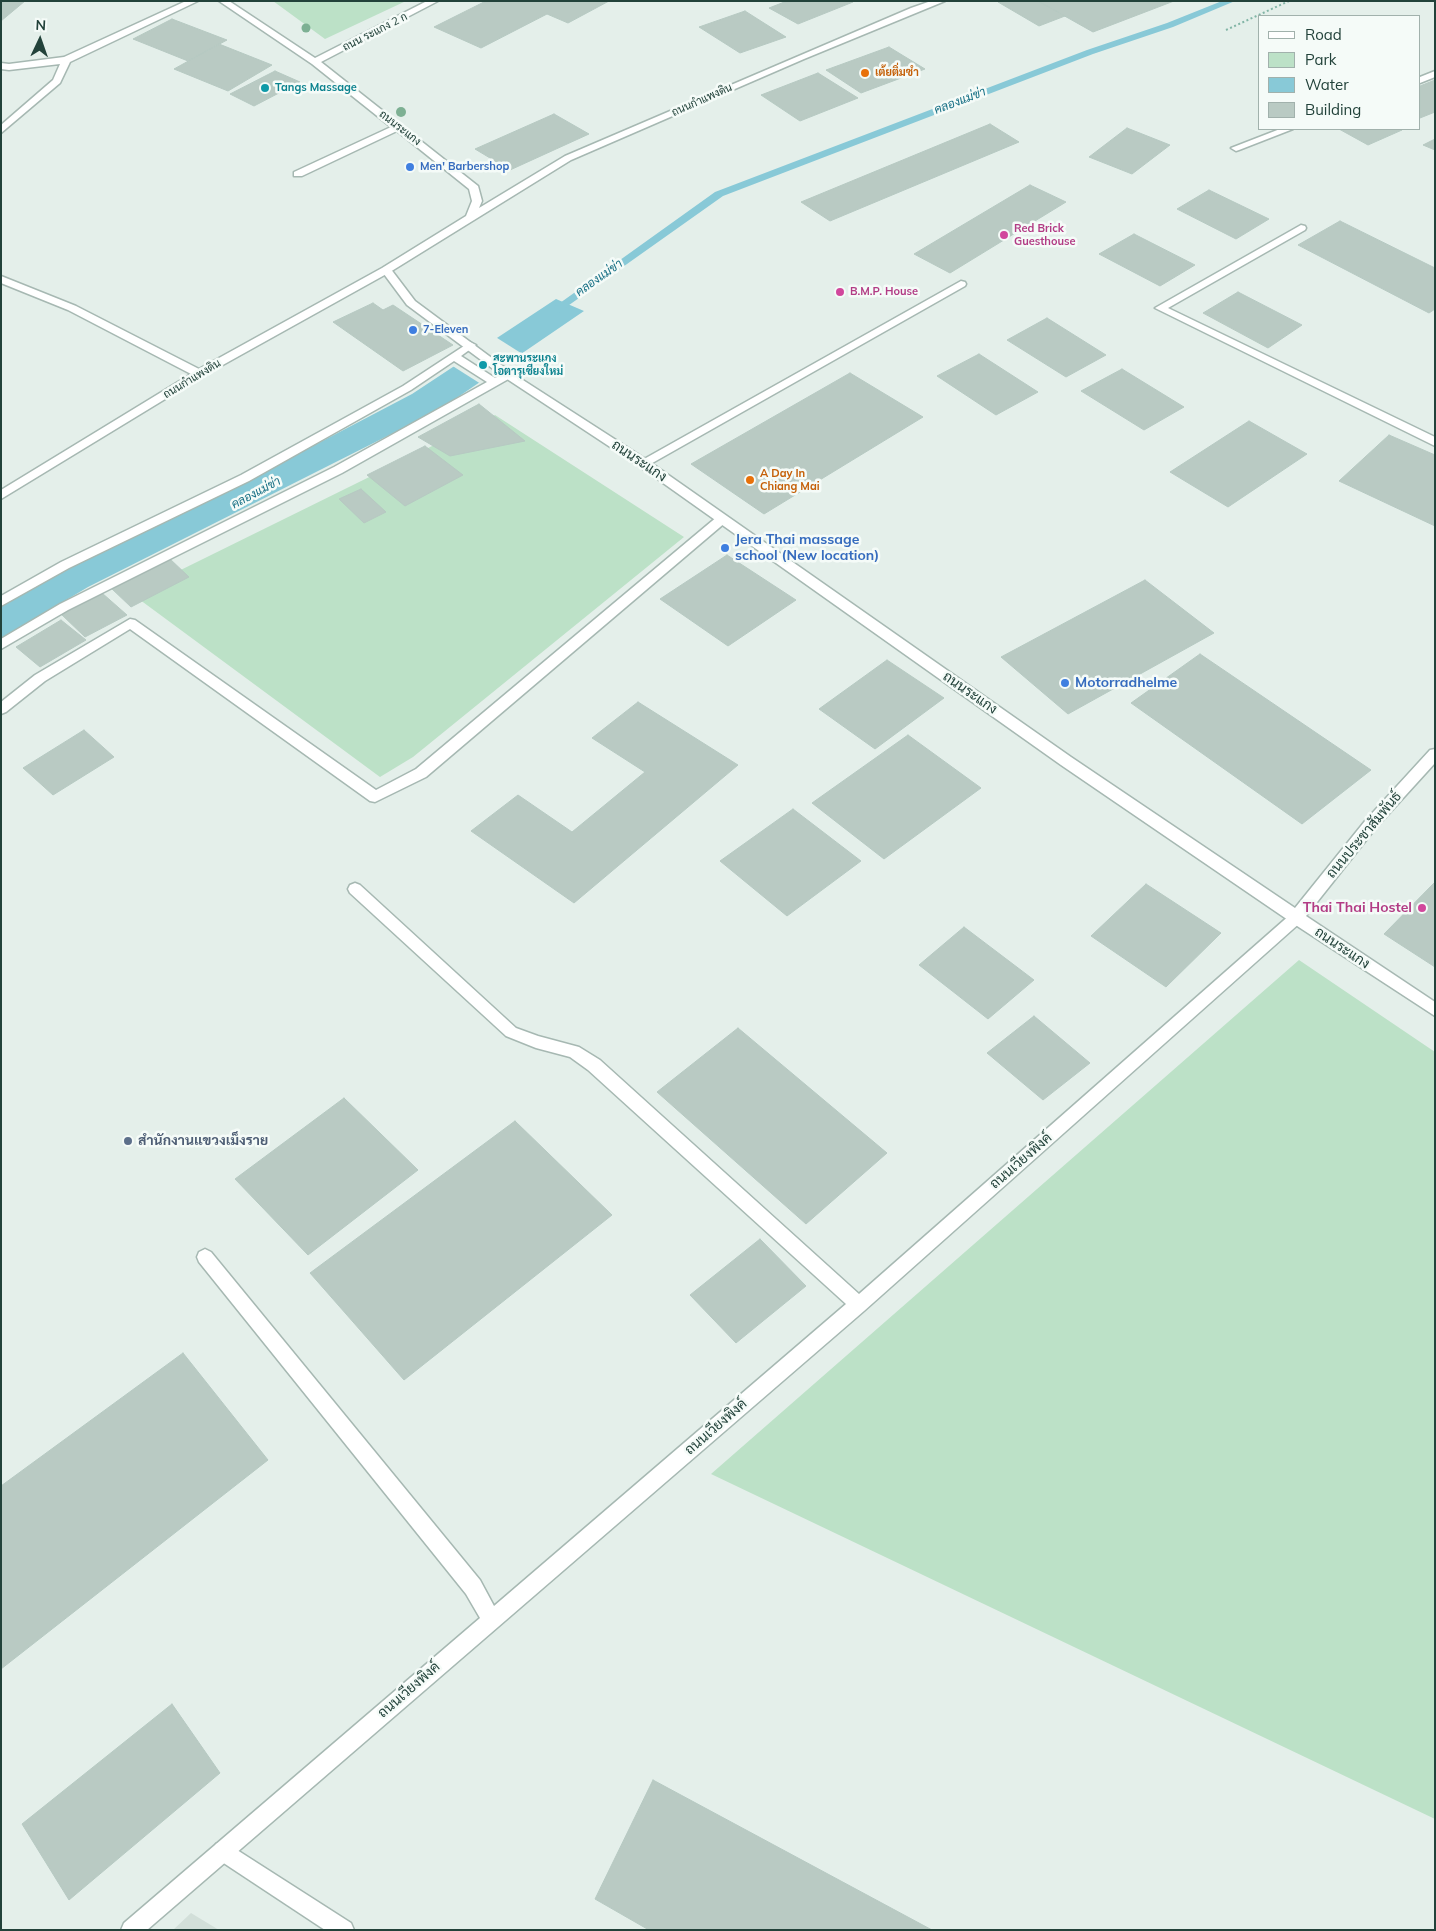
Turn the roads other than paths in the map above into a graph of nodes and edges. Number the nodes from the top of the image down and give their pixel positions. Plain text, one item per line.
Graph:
1 (194, 1) edge
2 (222, 1) edge
3 (434, 1) edge
4 (941, 1) edge
5 (66, 60) junction
6 (315, 62) junction
7 (1, 66) edge
8 (1435, 74) edge
9 (1421, 80) edge
10 (398, 126) junction
11 (1, 130) edge
12 (1285, 130) edge
13 (1236, 148) dead end
14 (298, 174) dead end
15 (471, 216) junction
16 (1301, 228) dead end
17 (386, 270) junction
18 (1, 279) edge
19 (961, 284) dead end
20 (470, 345) junction
21 (455, 357) junction
22 (199, 374) junction
23 (508, 375) junction
24 (494, 382) junction
25 (1435, 442) edge
26 (643, 463) junction
27 (1, 495) edge
28 (722, 519) junction
29 (1, 602) edge
30 (1, 646) edge
31 (1, 709) edge
32 (1435, 754) edge
33 (355, 889) dead end
34 (1296, 918) junction
35 (1435, 1010) edge
36 (204, 1257) dead end
37 (858, 1305) junction
38 (491, 1619) junction
39 (223, 1851) junction
40 (131, 1930) edge
41 (344, 1930) edge

1 - 5 street
2 - 6 street, ถนนระแกง
3 - 6 street, ถนน ระแกง 2 ก
4 - 15 street, ถนนกำแพงดิน
5 - 7 street
5 - 11 street
6 - 10 street, ถนนระแกง
8 - 9 street
10 - 14 street
10 - 15 street, ถนนระแกง
12 - 13 street
15 - 17 street
16 - 25 street
17 - 20 street
17 - 22 street, ถนนกำแพงดิน
18 - 22 street
19 - 26 street
20 - 21 street
20 - 23 street, ถนนระแกง
21 - 24 street
21 - 29 street
22 - 27 street, ถนนกำแพงดิน
23 - 24 street
23 - 26 street, ถนนระแกง
24 - 30 street
26 - 28 street, ถนนระแกง
28 - 31 street
28 - 34 street, ถนนระแกง
32 - 34 street, ถนนประชาสัมพันธ์
33 - 37 street
34 - 35 street, ถนนระแกง
34 - 37 street, ถนนเวียงพิงค์
36 - 38 street
37 - 38 street, ถนนเวียงพิงค์
38 - 39 street, ถนนเวียงพิงค์
39 - 40 street, ถนนเวียงพิงค์
39 - 41 street

